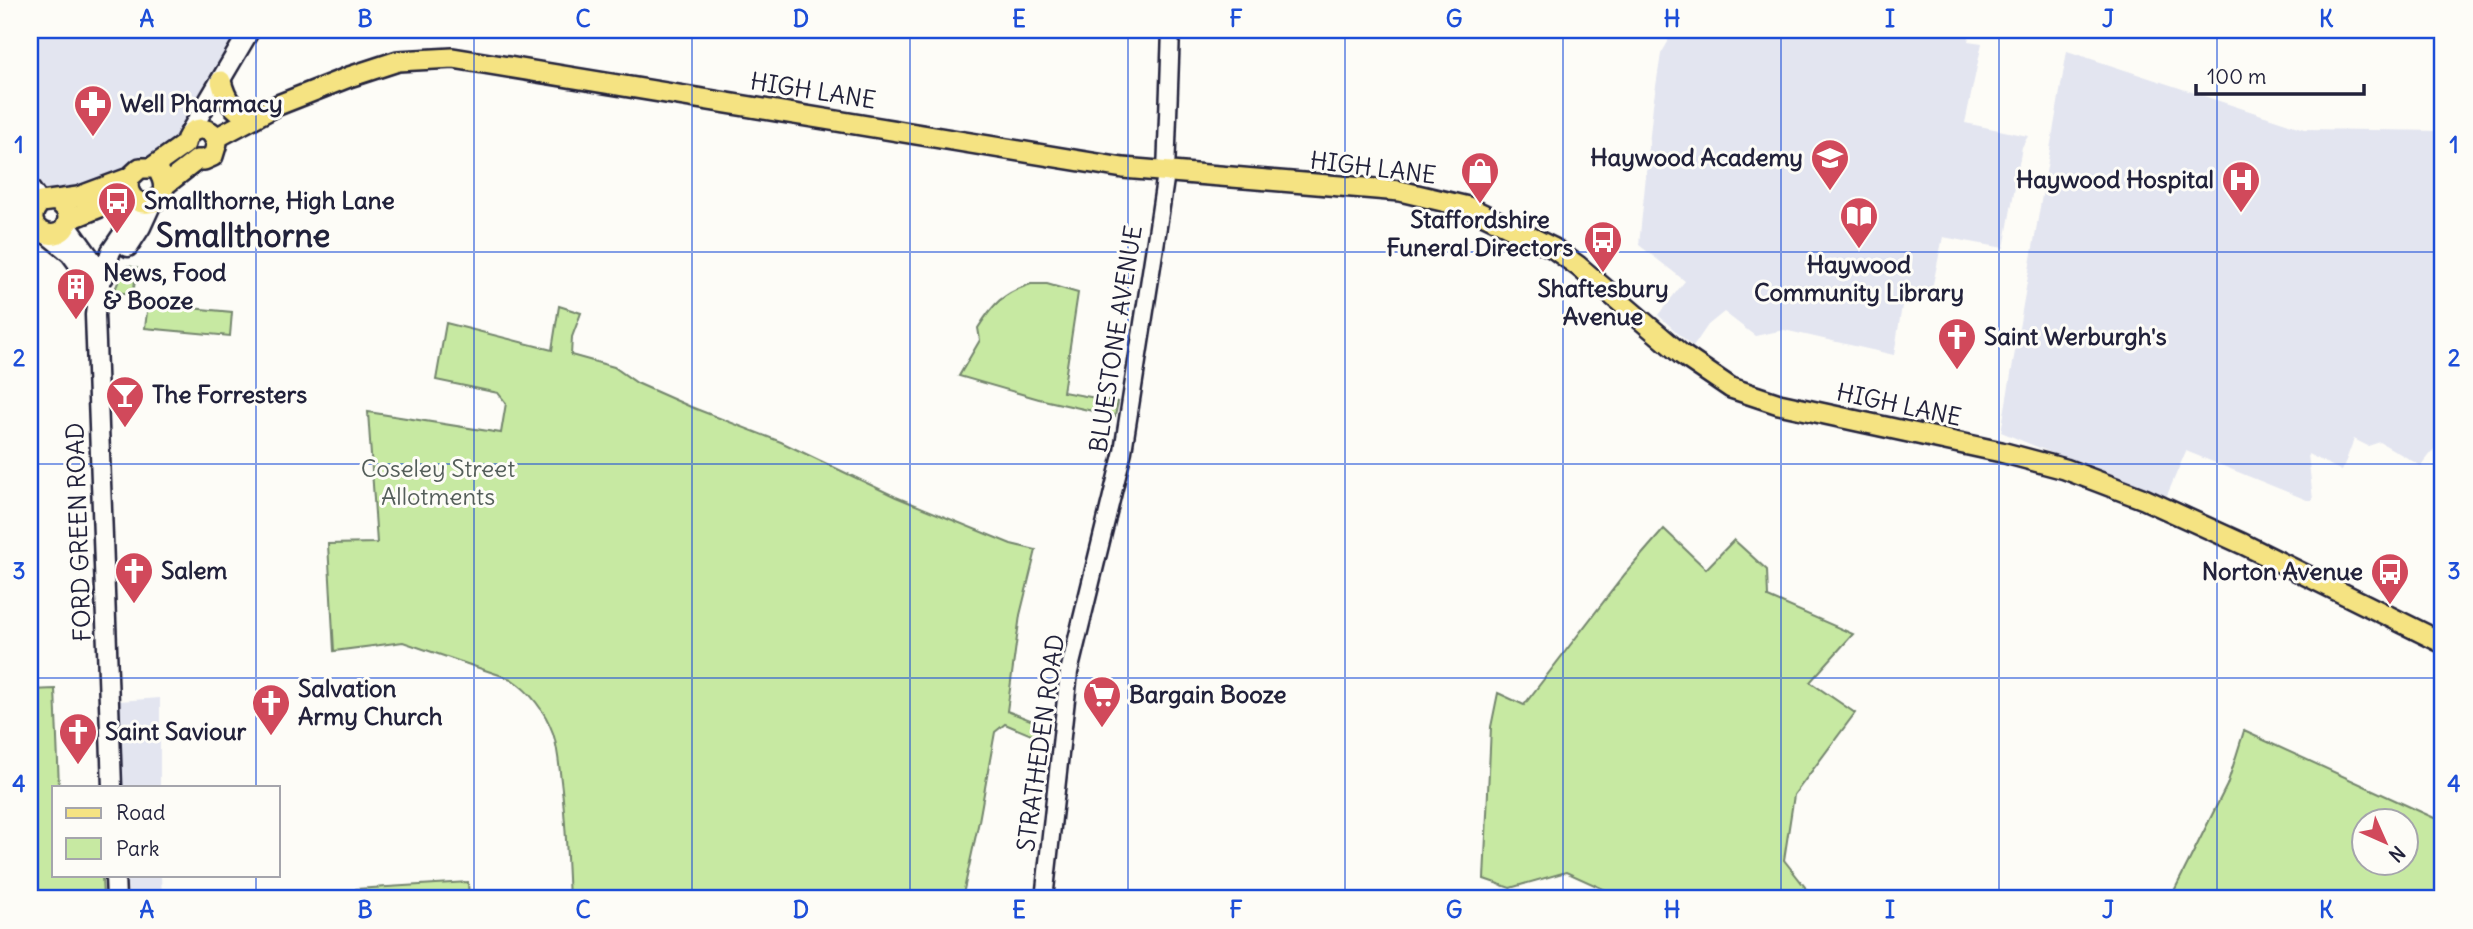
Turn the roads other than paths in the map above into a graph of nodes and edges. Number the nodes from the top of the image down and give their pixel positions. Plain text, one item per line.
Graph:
1 (250, 30) edge
2 (1171, 30) edge
3 (220, 84) junction
4 (250, 119) junction
5 (213, 135) junction
6 (190, 146) junction
7 (151, 168) junction
8 (1166, 173) junction
9 (164, 185) junction
10 (137, 194) junction
11 (38, 214) edge
12 (67, 222) junction
13 (101, 284) junction
14 (1108, 512) joint
15 (2443, 643) edge
16 (112, 786) edge
17 (115, 876) edge
18 (116, 899) edge
19 (1044, 899) edge

1 - 3 main road
2 - 8 street, BLUESTONE AVENUE
3 - 4 main road
3 - 5 main road
3 - 6 main road
4 - 5 main road, HIGH LANE
4 - 8 main road, HIGH LANE
5 - 6 main road
5 - 6 main road
6 - 7 main road
6 - 9 main road
7 - 9 main road
7 - 10 main road
8 - 14 street, BLUESTONE AVENUE
8 - 15 main road, HIGH LANE
9 - 10 main road
10 - 11 main road
10 - 12 main road
10 - 13 main road
11 - 12 main road
11 - 13 main road
12 - 13 main road
13 - 16 main road, FORD GREEN ROAD
14 - 19 street, STRATHEDEN ROAD
17 - 18 main road

